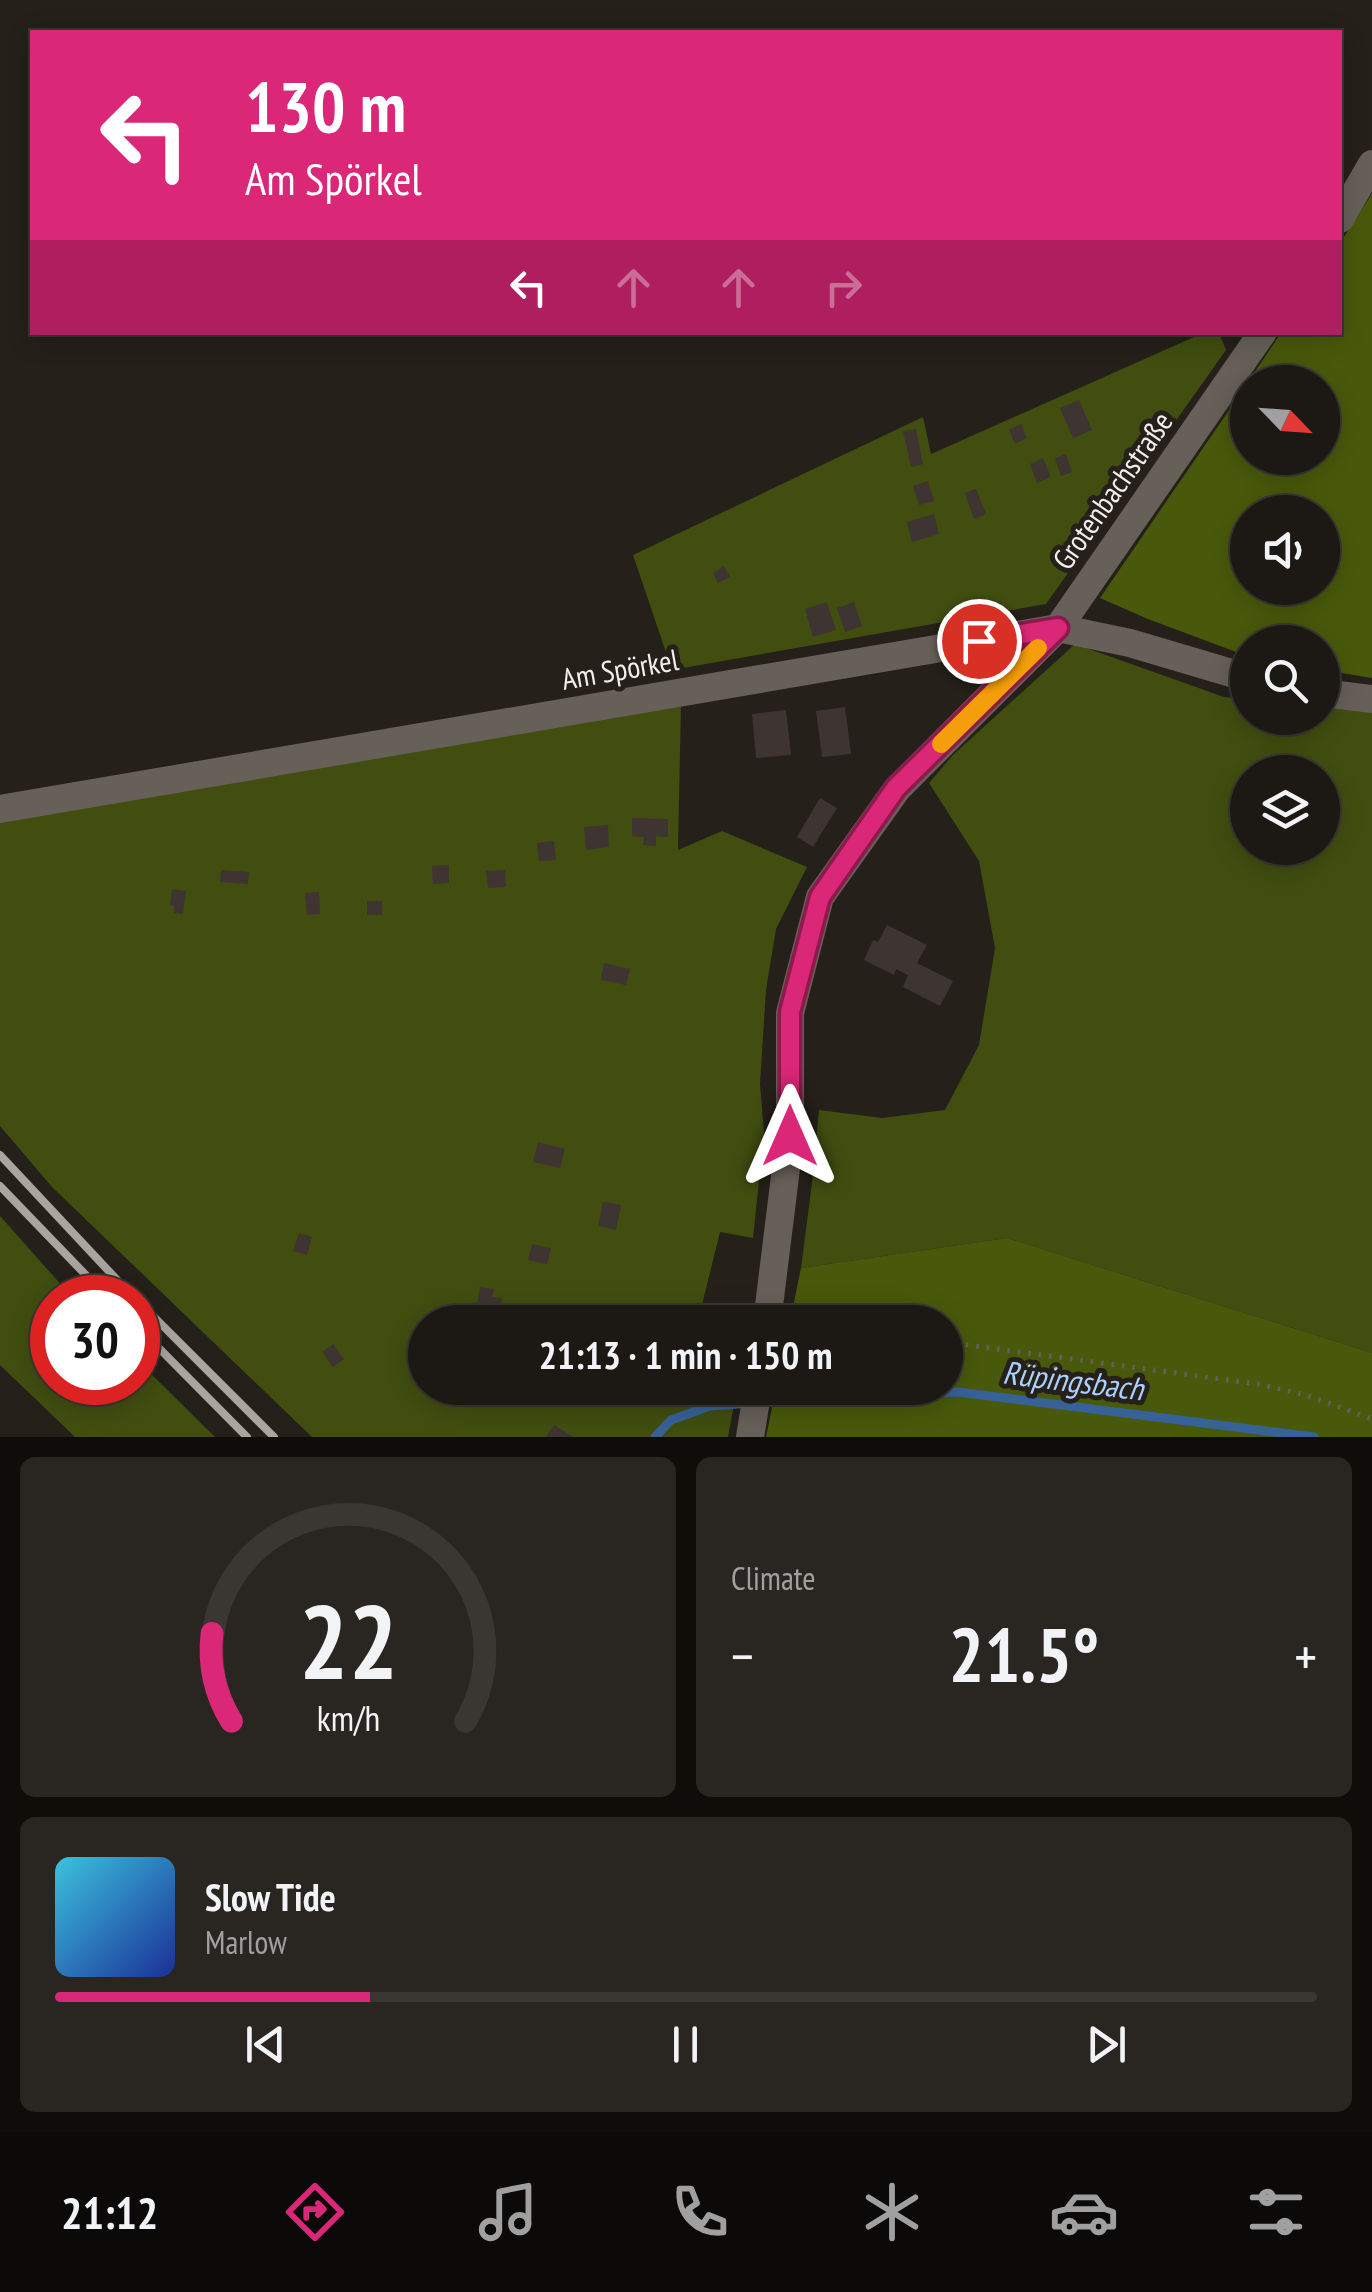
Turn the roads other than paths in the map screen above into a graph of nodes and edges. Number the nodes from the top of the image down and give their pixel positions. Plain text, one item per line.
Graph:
1 (1372, 164) edge
2 (1342, 216) edge
3 (1261, 335) edge
4 (1058, 628) junction
5 (1230, 673) edge
6 (1340, 695) edge
7 (1372, 699) edge
8 (0, 808) edge
9 (769, 1305) edge
10 (755, 1405) edge
11 (750, 1437) edge

1 - 2 street
3 - 4 street, Grotenbachstraße
4 - 5 street, Am Spörkel
4 - 8 street, Am Spörkel
4 - 9 street, Grotenbachstraße
6 - 7 street
10 - 11 street

